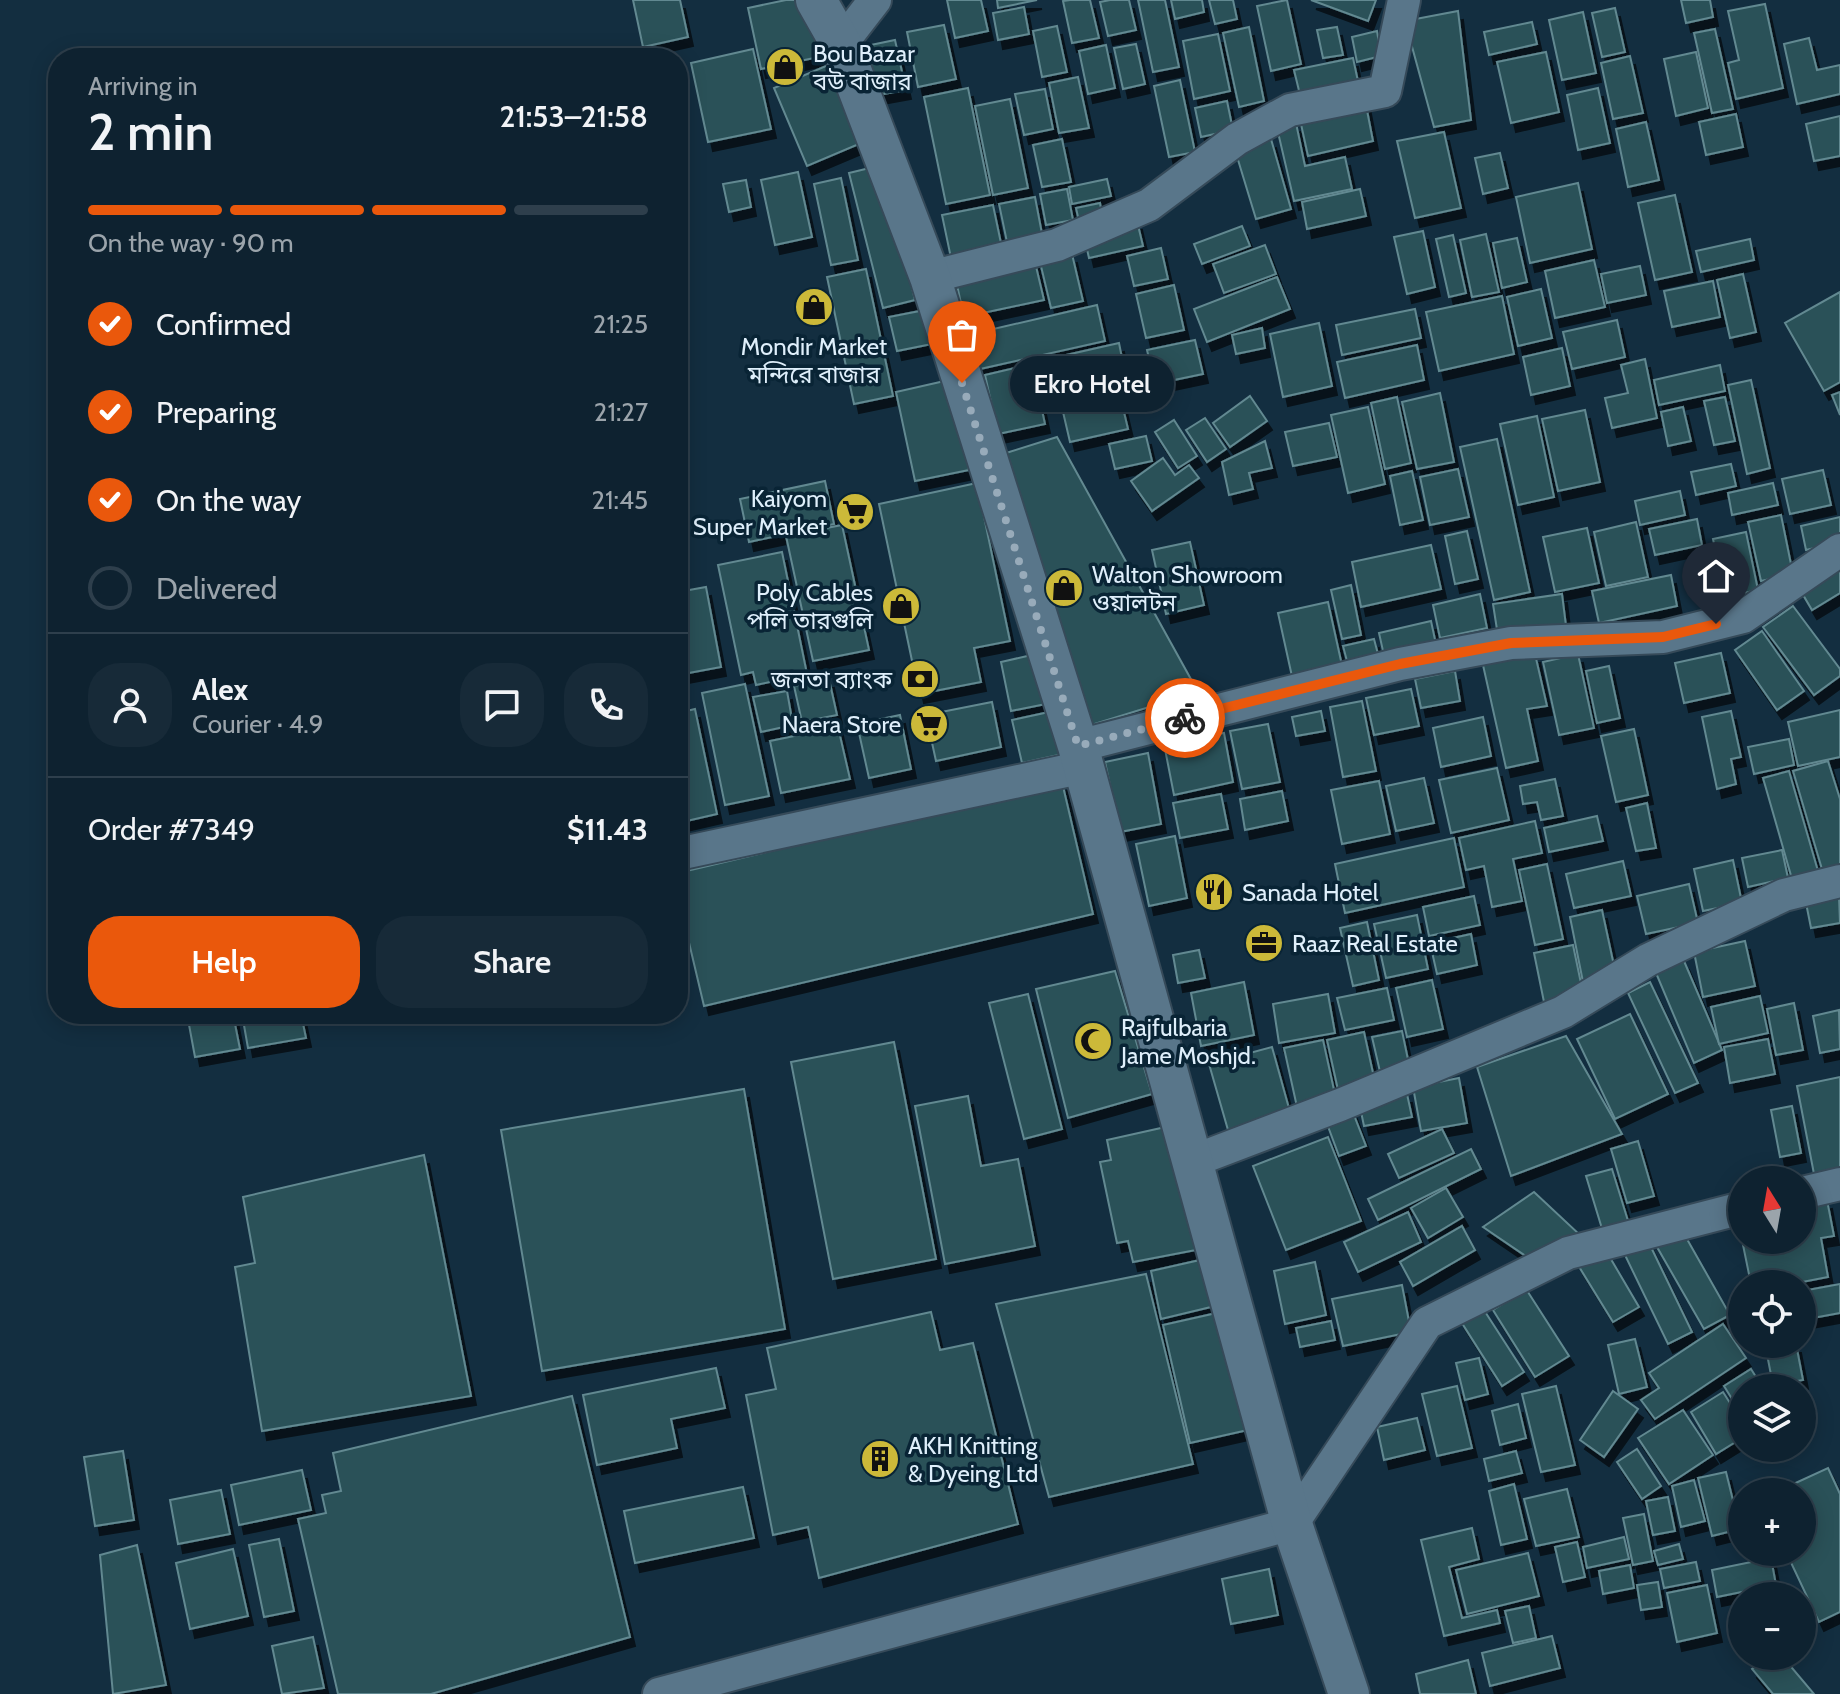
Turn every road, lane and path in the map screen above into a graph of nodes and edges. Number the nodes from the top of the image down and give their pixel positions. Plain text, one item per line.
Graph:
1 (816, 0) edge
2 (875, 0) edge
3 (1404, 0) edge
4 (841, 44) junction
5 (930, 277) junction
6 (1840, 550) edge
7 (1081, 756) junction
8 (688, 852) edge
9 (1840, 881) edge
10 (1193, 1161) junction
11 (1840, 1184) edge
12 (1816, 1190) edge
13 (1728, 1212) edge
14 (1292, 1524) junction
15 (659, 1694) edge
16 (1349, 1694) edge

1 - 4 street
2 - 4 street
3 - 5 street
4 - 5 street
5 - 7 street
6 - 7 street
7 - 8 street
7 - 10 street
9 - 10 street
10 - 14 street
11 - 12 street
13 - 14 street
14 - 15 street
14 - 16 street

